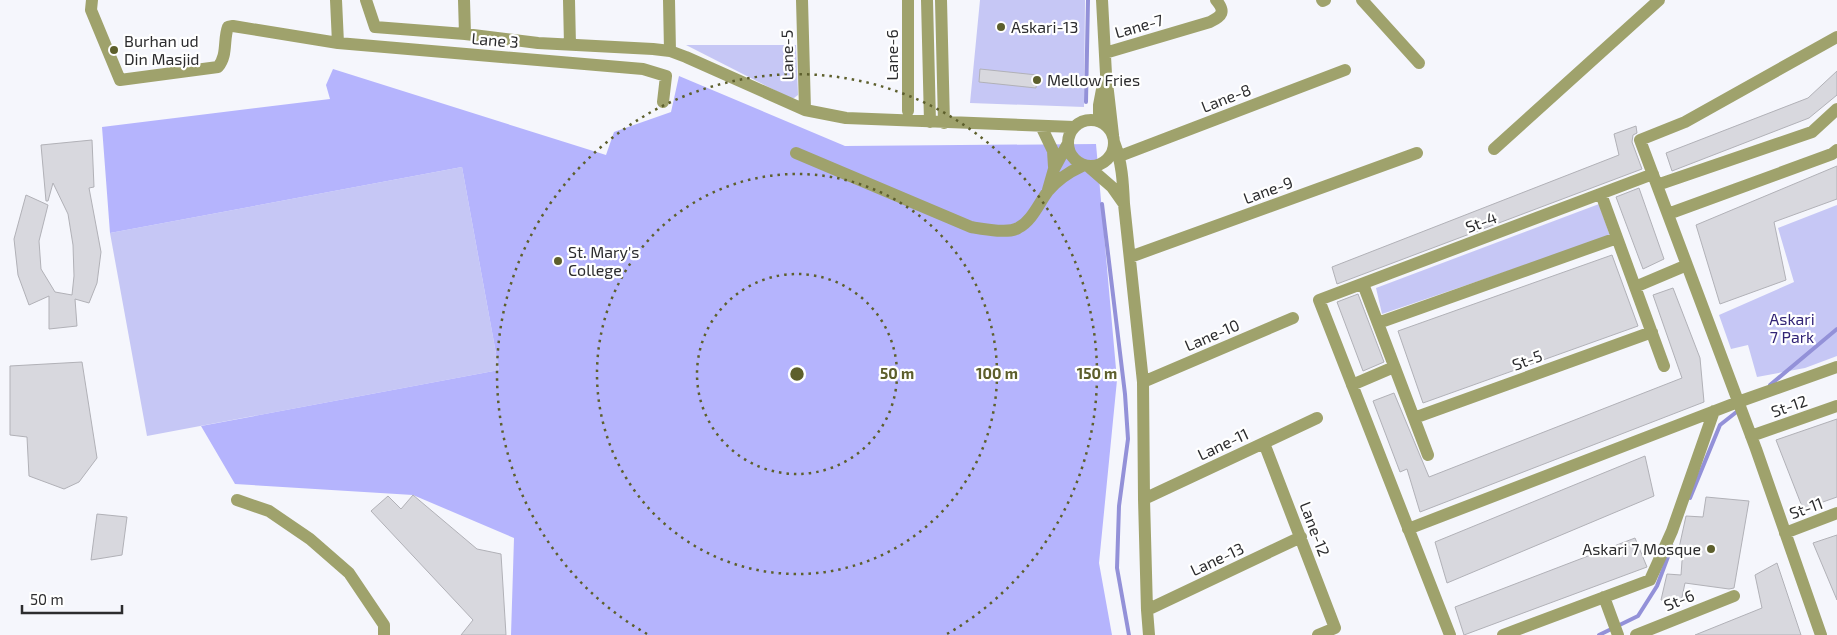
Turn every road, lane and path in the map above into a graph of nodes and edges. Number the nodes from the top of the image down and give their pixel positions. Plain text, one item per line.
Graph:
1 (92, 0) edge
2 (336, 0) edge
3 (366, 0) edge
4 (464, 0) edge
5 (569, 0) edge
6 (669, 0) edge
7 (802, 0) edge
8 (908, 0) edge
9 (927, 0) edge
10 (941, 0) edge
11 (1102, 0) edge
12 (1216, 0) edge
13 (1362, 0) edge
14 (1658, 0) edge
15 (465, 34) junction
16 (1837, 37) edge
17 (338, 43) junction
18 (570, 45) junction
19 (670, 51) junction
20 (1105, 53) junction
21 (1419, 63) dead end
22 (1345, 70) dead end
23 (1106, 74) junction
24 (663, 102) dead end
25 (805, 110) junction
26 (1837, 110) edge
27 (908, 111) dead end
28 (1099, 121) junction
29 (930, 122) junction
30 (944, 123) junction
31 (1041, 126) junction
32 (1074, 127) junction
33 (1113, 138) junction
34 (1067, 145) junction
35 (1494, 149) dead end
36 (1837, 150) edge
37 (796, 152) dead end
38 (1417, 154) dead end
39 (1120, 156) junction
40 (1085, 166) junction
41 (1054, 170) junction
42 (1655, 180) junction
43 (1048, 190) junction
44 (1601, 194) junction
45 (1124, 204) junction
46 (1668, 214) junction
47 (1617, 238) junction
48 (1130, 257) junction
49 (1687, 265) junction
50 (1363, 284) junction
51 (1635, 287) junction
52 (1293, 318) dead end
53 (1378, 323) junction
54 (1652, 332) junction
55 (1394, 366) junction
56 (1664, 366) dead end
57 (1837, 368) edge
58 (1143, 382) junction
59 (1352, 385) junction
60 (1738, 402) junction
61 (1837, 406) edge
62 (1714, 411) junction
63 (1317, 418) dead end
64 (1414, 418) junction
65 (1751, 436) junction
66 (1264, 443) junction
67 (1428, 455) dead end
68 (1144, 499) junction
69 (237, 500) dead end
70 (1837, 513) edge
71 (1408, 529) junction
72 (1785, 533) junction
73 (1301, 537) junction
74 (1734, 596) dead end
75 (1604, 597) junction
76 (1147, 610) junction
77 (384, 635) edge
78 (1149, 635) edge
79 (1318, 635) edge
80 (1450, 635) edge
81 (1503, 635) edge
82 (1618, 635) edge
83 (1636, 635) edge
84 (1821, 635) edge

1 - 17 street
2 - 17 street
3 - 15 street
4 - 15 street
5 - 18 street
6 - 19 street
7 - 25 street, Lane-5
8 - 27 street, Lane-6
9 - 29 street
10 - 30 street
11 - 20 street
12 - 20 street, Lane-7
13 - 21 street
14 - 35 street
15 - 18 street
16 - 42 street
17 - 24 street, Lane 3
18 - 19 street
19 - 25 street
20 - 23 street
22 - 39 street, Lane-8
23 - 28 street
23 - 33 street
25 - 29 street
26 - 42 street, St-4
28 - 32 street
28 - 33 street
29 - 30 street
30 - 31 street
31 - 32 street
31 - 41 street
32 - 34 street
33 - 39 street
33 - 40 street
34 - 40 street
34 - 41 street
36 - 46 street
37 - 43 street
38 - 48 street, Lane-9
39 - 45 street
40 - 43 street
40 - 45 street
41 - 43 street
42 - 44 street, St-4
42 - 46 street
44 - 47 street
44 - 50 street, St-4
45 - 48 street
46 - 49 street
47 - 51 street
47 - 53 street
48 - 58 street
49 - 51 street
49 - 60 street
50 - 53 street
50 - 59 street, St-4
51 - 54 street
52 - 58 street, Lane-10
53 - 55 street
54 - 56 street
54 - 64 street, St-5
55 - 59 street
55 - 64 street
57 - 60 street
58 - 68 street
59 - 71 street
60 - 62 street
60 - 65 street
61 - 65 street, St-12
62 - 71 street
62 - 75 street
63 - 66 street, Lane-11
64 - 67 street
65 - 72 street
66 - 68 street, Lane-11
66 - 73 street, Lane-12
68 - 76 street
69 - 77 street
70 - 72 street, St-11
71 - 80 street
72 - 84 street
73 - 76 street, Lane-13
73 - 79 street, Lane-12
74 - 83 street, St-6
75 - 81 street
75 - 82 street
76 - 78 street

